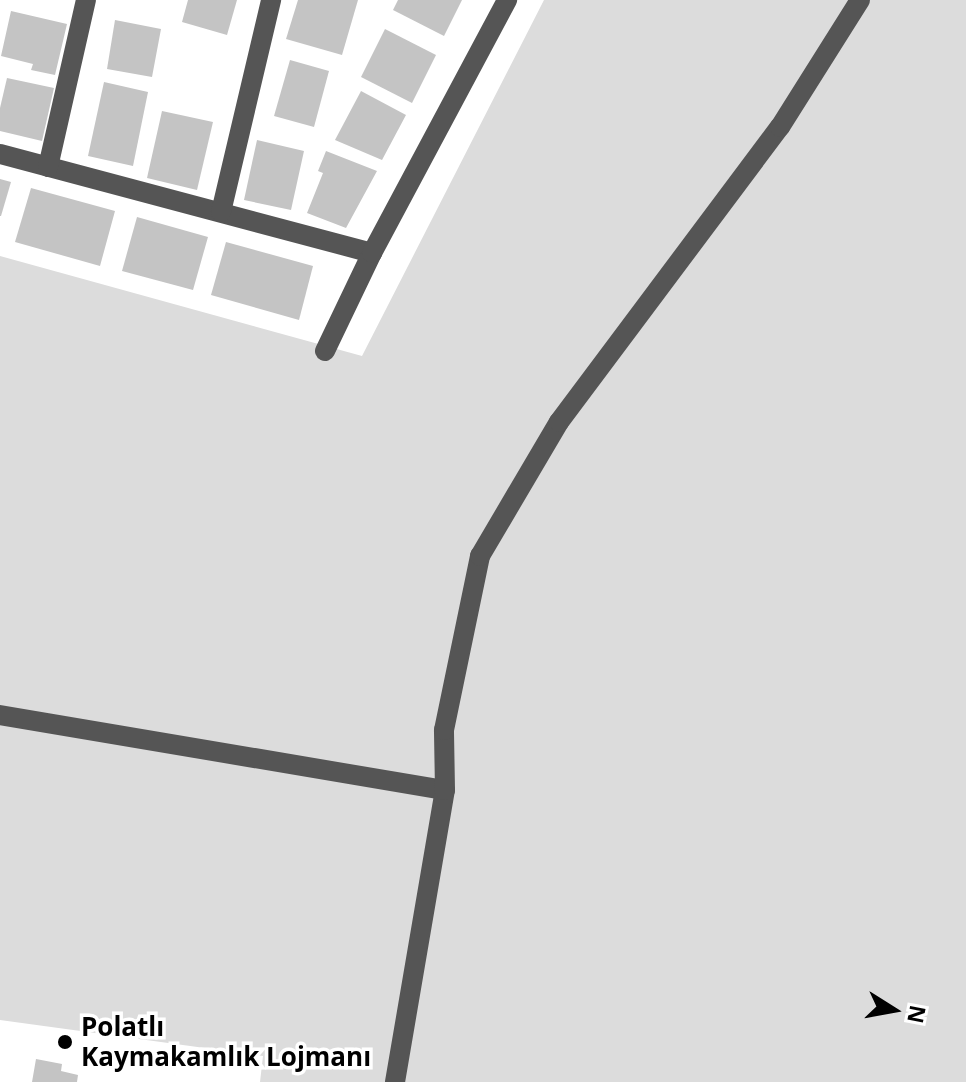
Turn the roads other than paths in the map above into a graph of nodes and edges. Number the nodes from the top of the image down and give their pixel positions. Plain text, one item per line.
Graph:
1 (86, 0) edge
2 (271, 0) edge
3 (507, 0) edge
4 (860, 0) edge
5 (0, 154) edge
6 (48, 167) junction
7 (221, 212) junction
8 (372, 253) junction
9 (325, 351) dead end
10 (0, 715) edge
11 (445, 790) junction
12 (400, 1049) junction
13 (395, 1082) edge
14 (412, 1082) edge

1 - 6 street
2 - 7 street
3 - 8 street
4 - 11 street
5 - 6 street
6 - 7 street
7 - 8 street
8 - 9 street
10 - 11 street
11 - 12 street
12 - 13 street
12 - 14 street

